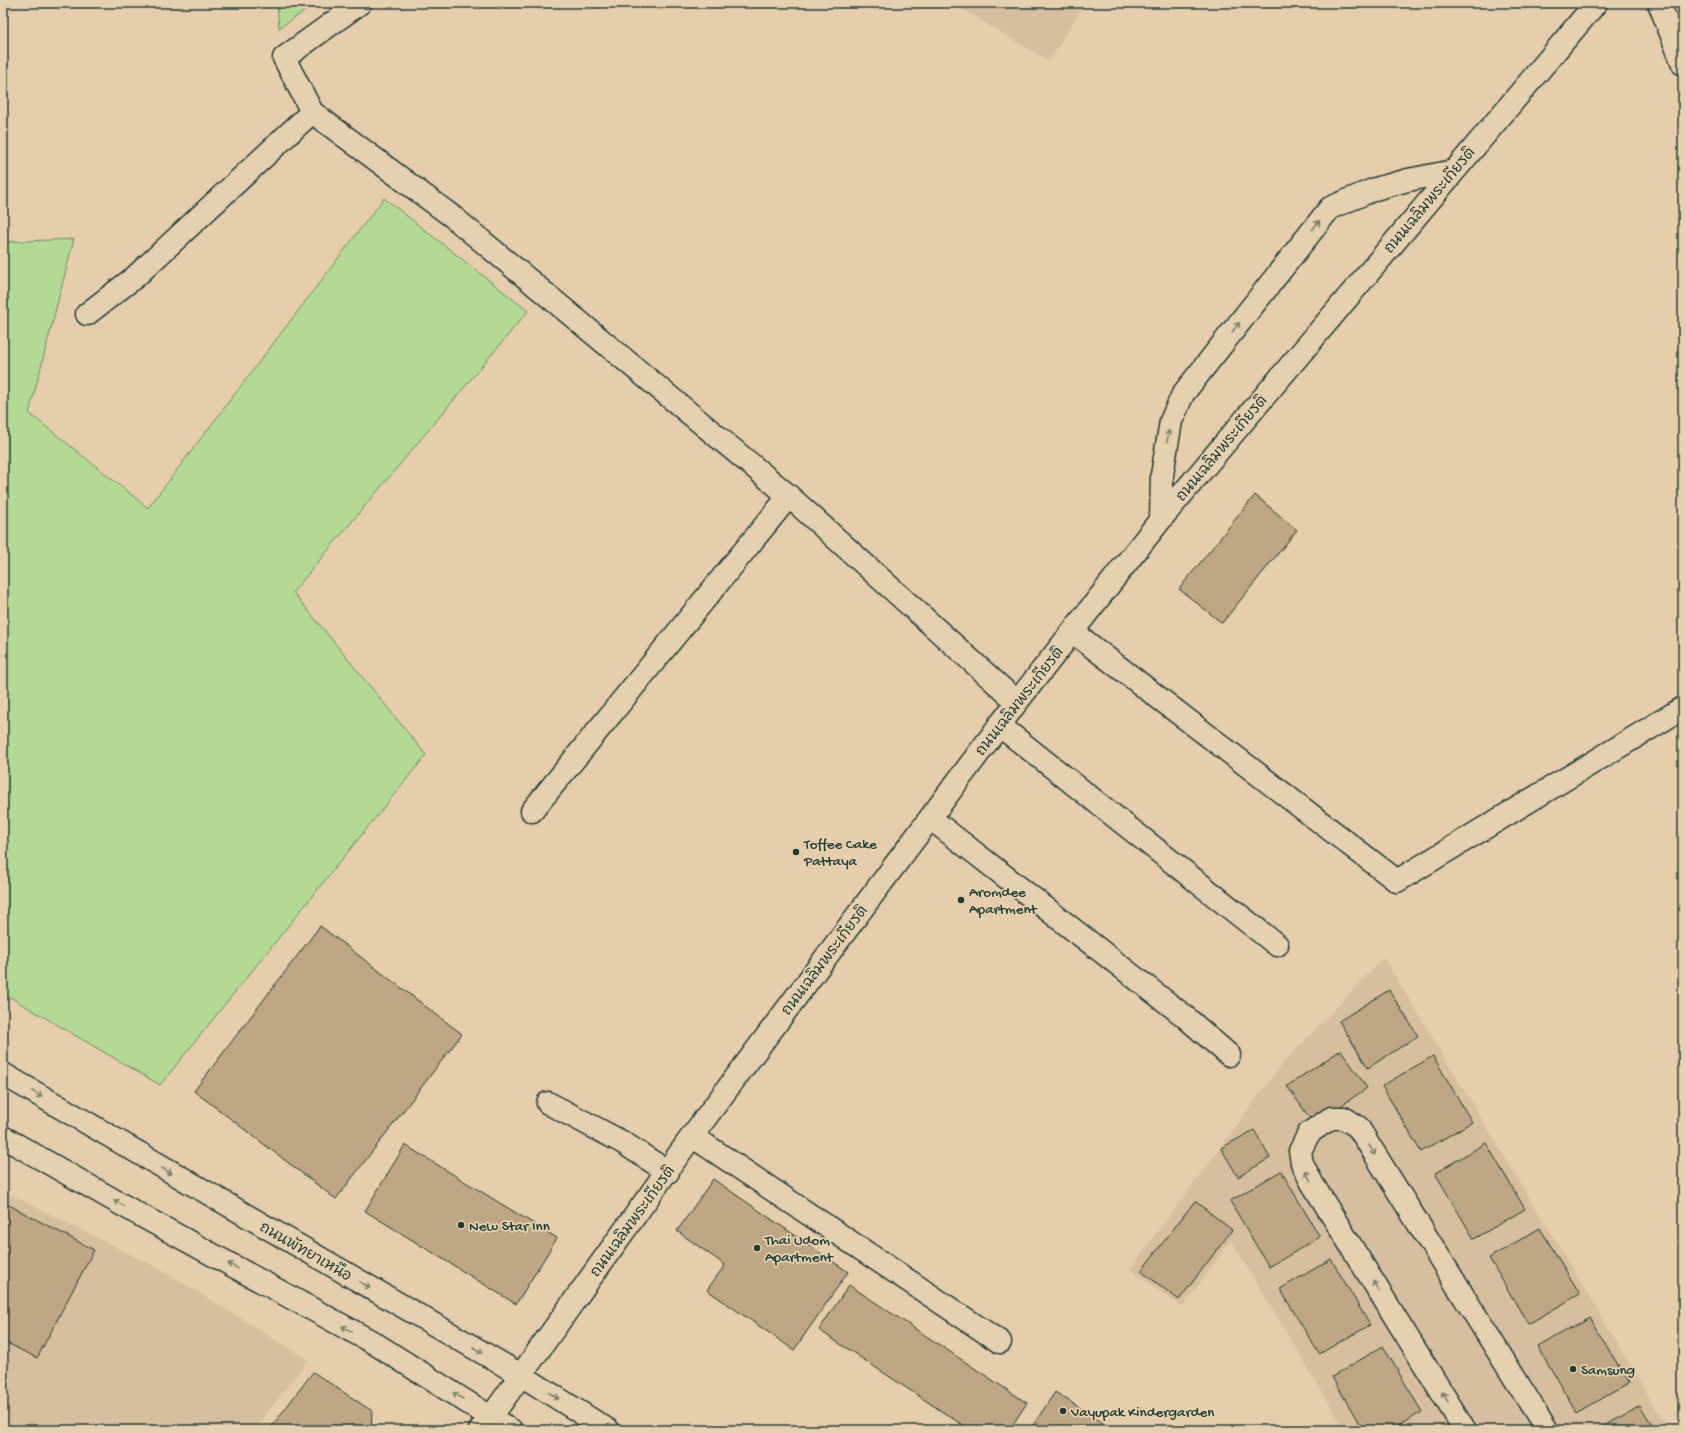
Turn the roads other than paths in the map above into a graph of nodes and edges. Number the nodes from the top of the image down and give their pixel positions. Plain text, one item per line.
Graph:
1 (360, 3) edge
2 (1596, 3) edge
3 (1659, 3) edge
4 (1683, 64) edge
5 (312, 112) junction
6 (1454, 171) junction
7 (87, 314) dead end
8 (789, 496) junction
9 (1161, 519) junction
10 (1073, 632) junction
11 (1017, 702) junction
12 (1683, 708) edge
13 (1000, 725) junction
14 (532, 811) dead end
15 (930, 818) junction
16 (1277, 945) dead end
17 (1229, 1054) dead end
18 (3, 1074) edge
19 (548, 1103) dead end
20 (692, 1136) junction
21 (3, 1137) edge
22 (668, 1172) junction
23 (1000, 1342) dead end
24 (521, 1375) junction
25 (486, 1423) edge
26 (511, 1430) edge
27 (608, 1430) edge
28 (1465, 1430) edge
29 (1548, 1430) edge

1 - 5 street
2 - 6 street, ถนนเฉลิมพระเกียรติ
3 - 4 street
5 - 7 street
5 - 8 street
6 - 9 street, ถนนเฉลิมพระเกียรติ
9 -> 6 street
8 - 11 street
8 - 14 street
9 - 10 street, ถนนเฉลิมพระเกียรติ
10 - 11 street, ถนนเฉลิมพระเกียรติ
10 - 12 street
11 - 13 street, ถนนเฉลิมพระเกียรติ
13 - 15 street, ถนนเฉลิมพระเกียรติ
13 - 16 street
15 - 17 street
15 - 20 street, ถนนเฉลิมพระเกียรติ
18 -> 24 street, ถนนพัทยาเหนือ
19 - 22 street
20 - 22 street, ถนนเฉลิมพระเกียรติ
20 - 23 street
25 -> 21 street
22 - 24 street, ถนนเฉลิมพระเกียรติ
24 - 25 street, ถนนเฉลิมพระเกียรติ
24 -> 27 street, ถนนพัทยาเหนือ
25 - 26 street
28 -> 29 street

